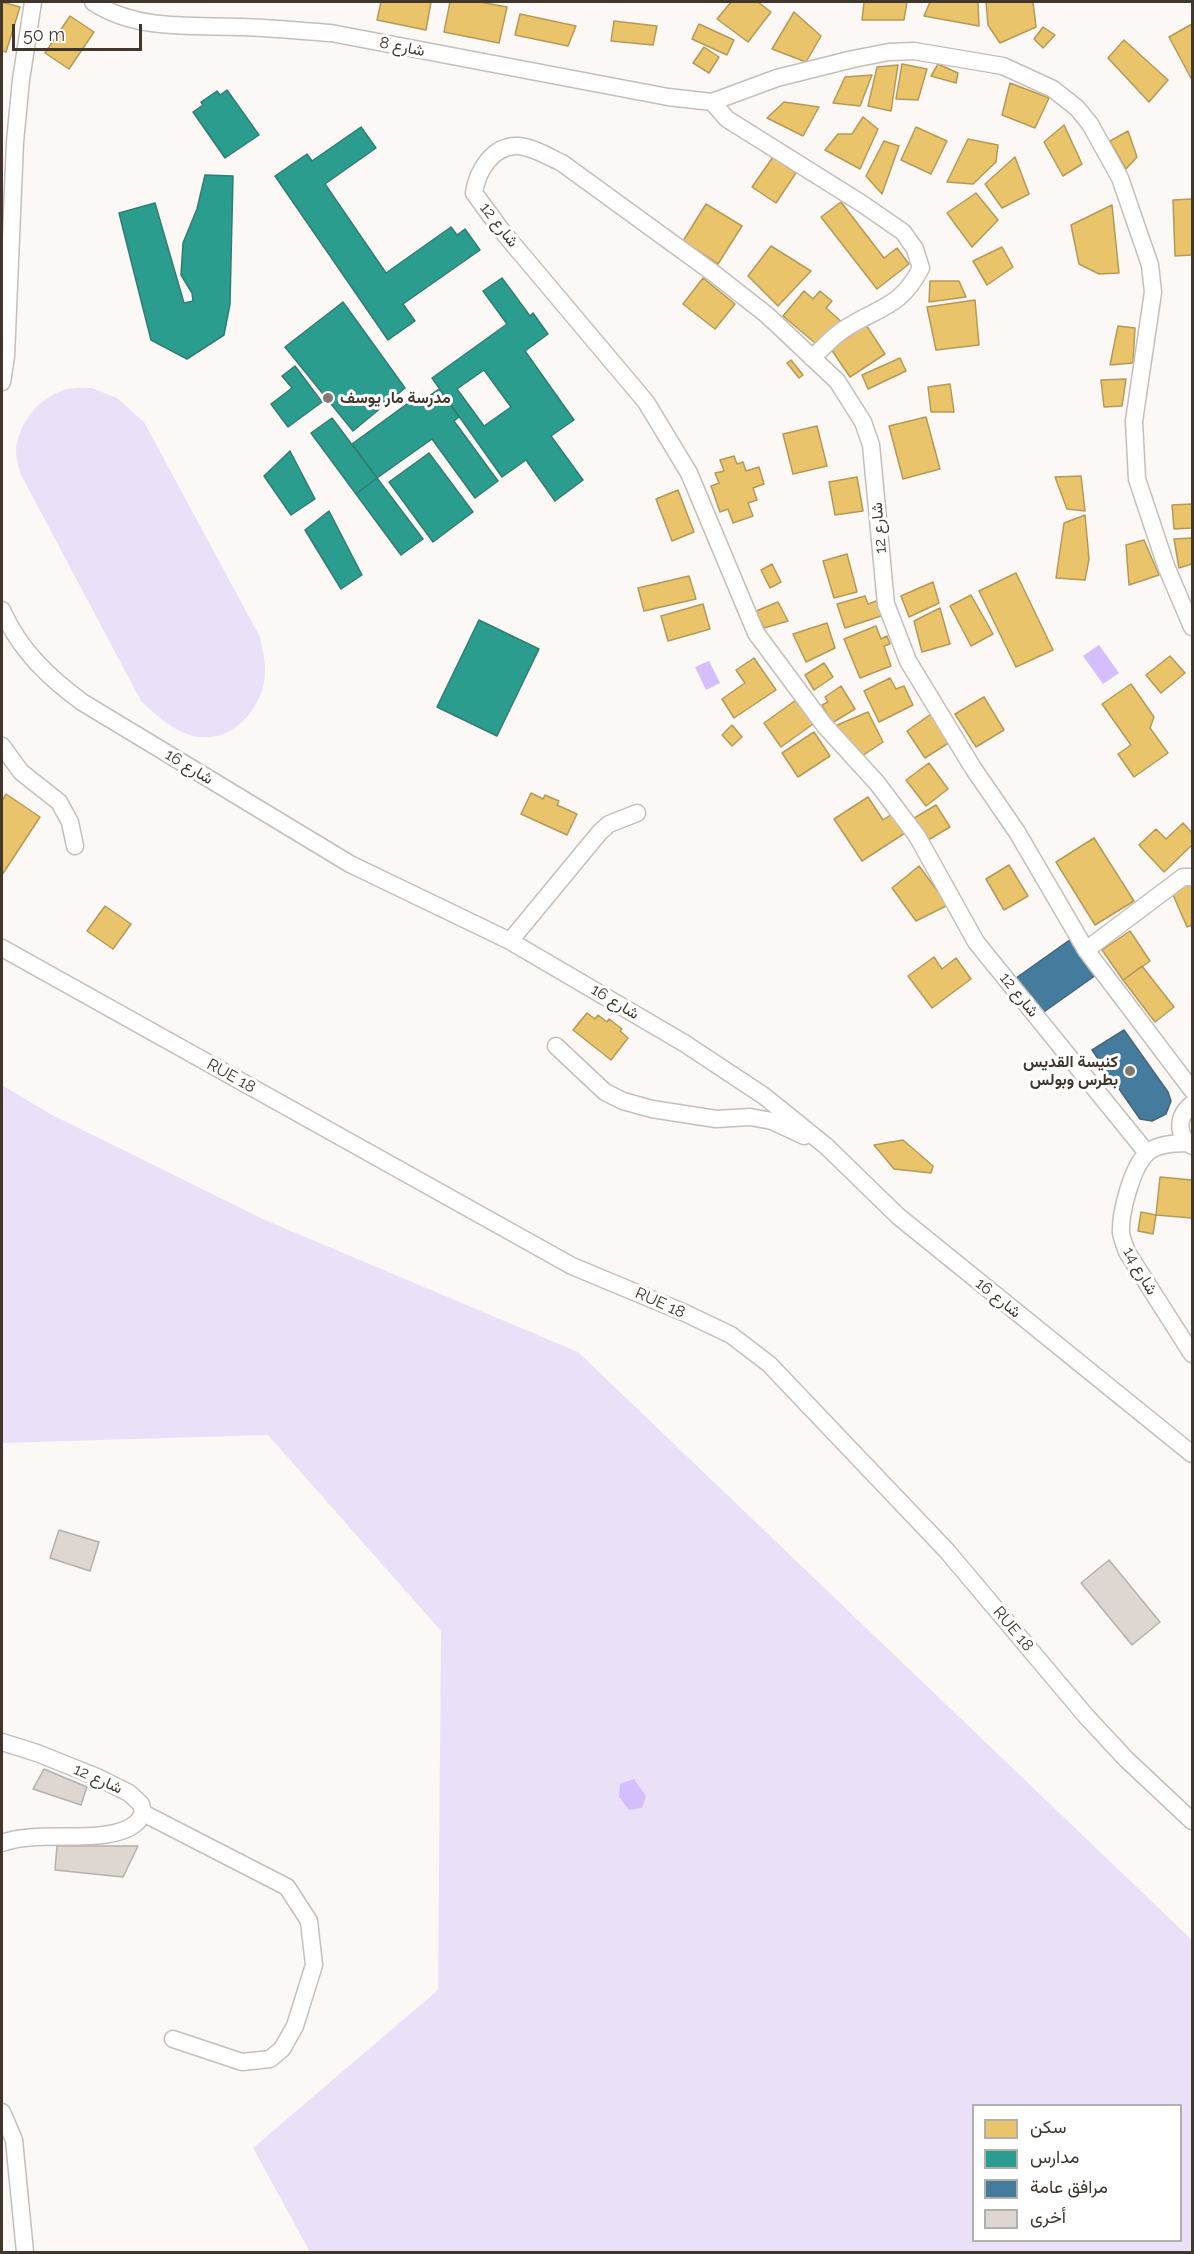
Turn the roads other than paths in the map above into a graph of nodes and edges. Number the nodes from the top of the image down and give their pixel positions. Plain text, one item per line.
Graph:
1 (33, 2) edge
2 (93, 2) edge
3 (712, 102) junction
4 (812, 358) junction
5 (2, 382) edge
6 (3, 616) edge
7 (1192, 627) edge
8 (2, 746) edge
9 (637, 813) dead end
10 (75, 846) dead end
11 (1192, 877) edge
12 (510, 941) junction
13 (2, 948) edge
14 (1086, 950) junction
15 (556, 1046) dead end
16 (1192, 1090) edge
17 (1192, 1104) edge
18 (1190, 1145) edge
19 (826, 1146) junction
20 (1147, 1153) junction
21 (1192, 1354) edge
22 (1192, 1454) edge
23 (2, 1742) edge
24 (143, 1813) junction
25 (1192, 1821) edge
26 (2, 1843) edge
27 (172, 2039) dead end
28 (2, 2112) edge
29 (25, 2253) edge

1 - 5 street
2 - 3 street, شارع 8
3 - 4 street
3 - 7 street
4 - 14 street, شارع 12
4 - 20 street, شارع 12
6 - 12 street, شارع 16
8 - 10 street
9 - 12 street
11 - 14 street
12 - 19 street, شارع 16
13 - 25 street, RUE 18
14 - 16 street, شارع 12
15 - 19 street
17 - 18 street
18 - 20 street
19 - 22 street, شارع 16
20 - 21 street, شارع 14
23 - 24 street, شارع 12
24 - 26 street
24 - 27 street
28 - 29 street

